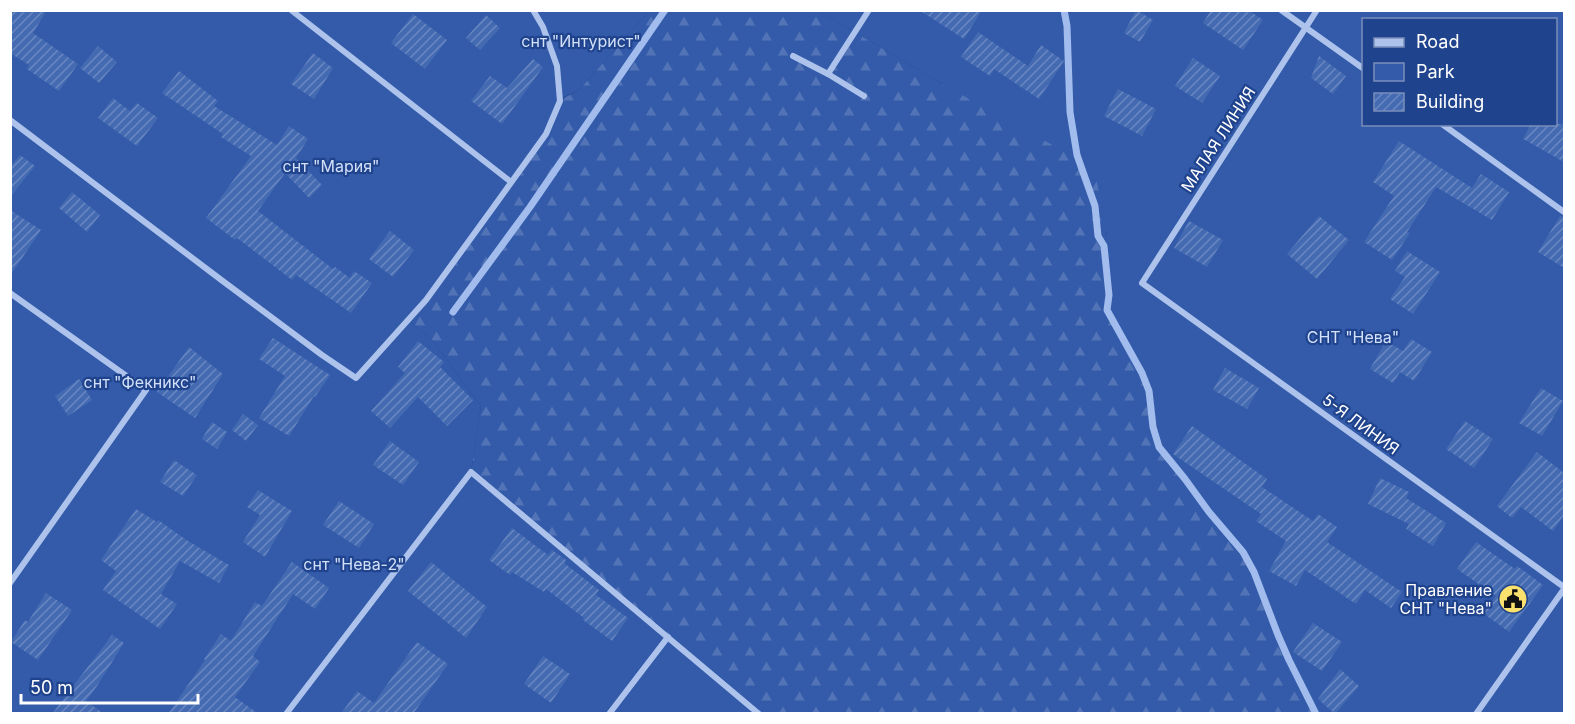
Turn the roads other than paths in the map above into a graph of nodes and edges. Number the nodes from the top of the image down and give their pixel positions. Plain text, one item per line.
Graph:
1 (291, 10) edge
2 (533, 10) edge
3 (869, 10) edge
4 (1281, 10) edge
5 (1317, 10) edge
6 (1305, 27) junction
7 (793, 56) dead end
8 (1362, 68) edge
9 (828, 74) junction
10 (864, 96) dead end
11 (10, 120) edge
12 (1445, 126) edge
13 (511, 182) junction
14 (1564, 212) edge
15 (1142, 283) joint
16 (10, 293) edge
17 (10, 583) edge
18 (1564, 588) edge
19 (668, 637) junction
20 (286, 714) edge
21 (609, 714) edge
22 (759, 714) edge
23 (1476, 714) edge

1 - 13 street
2 - 13 street
3 - 9 street
4 - 6 street
5 - 6 street, МАЛАЯ ЛИНИЯ
6 - 8 street
6 - 15 street, МАЛАЯ ЛИНИЯ
7 - 9 street
9 - 10 street
11 - 13 street
12 - 14 street
15 - 18 street, 5-Я ЛИНИЯ
16 - 17 street
18 - 23 street
19 - 20 street
19 - 21 street
19 - 22 street

